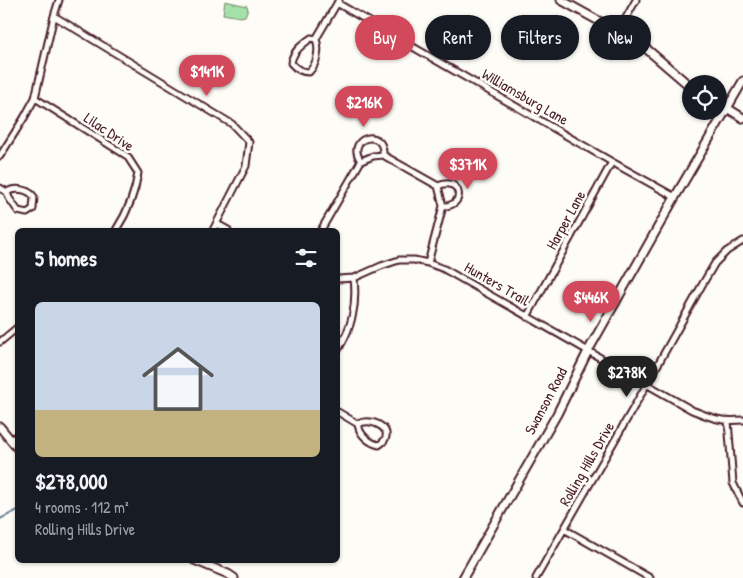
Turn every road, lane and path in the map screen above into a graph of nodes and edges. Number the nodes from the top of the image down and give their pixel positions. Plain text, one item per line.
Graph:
1 (59, 0) edge
2 (560, 0) edge
3 (636, 0) edge
4 (338, 2) edge
5 (628, 15) edge
6 (54, 16) junction
7 (589, 16) edge
8 (316, 39) junction
9 (651, 54) edge
10 (682, 80) edge
11 (743, 81) edge
12 (35, 98) junction
13 (727, 108) joint
14 (743, 118) edge
15 (720, 120) edge
16 (382, 155) junction
17 (0, 156) edge
18 (361, 161) junction
19 (612, 162) junction
20 (438, 186) junction
21 (0, 188) edge
22 (7, 192) junction
23 (675, 197) junction
24 (443, 206) junction
25 (217, 224) junction
26 (117, 228) edge
27 (214, 228) edge
28 (224, 228) edge
29 (322, 228) edge
30 (743, 241) edge
31 (428, 263) junction
32 (354, 278) junction
33 (340, 279) edge
34 (527, 317) junction
35 (15, 330) edge
36 (0, 342) edge
37 (340, 346) edge
38 (588, 351) junction
39 (647, 384) junction
40 (340, 413) edge
41 (743, 420) edge
42 (728, 421) junction
43 (358, 424) junction
44 (0, 427) edge
45 (15, 437) edge
46 (11, 440) junction
47 (15, 445) edge
48 (743, 502) edge
49 (564, 529) junction
50 (201, 563) edge
51 (234, 578) edge
52 (463, 578) edge
53 (536, 578) edge
54 (650, 578) edge

1 - 6 street
2 - 7 street
3 - 5 street
4 - 8 street
4 - 19 street, Williamsburg Lane
6 - 12 street
6 - 25 street
8 - 8 street
9 - 10 street
11 - 13 street, Swanson Road
12 - 17 street
12 - 26 street, Lilac Drive
13 - 14 street
15 - 23 street, Swanson Road
16 - 18 street
16 - 18 street
16 - 20 street
18 - 29 street
19 - 23 street, Williamsburg Lane
19 - 34 street, Harper Lane
20 - 24 street
20 - 24 street
21 - 22 street
22 - 22 street
23 - 38 street, Swanson Road
24 - 31 street
25 - 27 street
25 - 28 street
30 - 39 street, Rolling Hills Drive
31 - 32 street, Hunters Trail
31 - 34 street, Hunters Trail
32 - 33 street, Hunters Trail
32 - 37 street
34 - 38 street, Hunters Trail
35 - 36 street
38 - 39 street, Hunters Trail
38 - 52 street, Swanson Road
39 - 42 street, Hunters Trail
39 - 49 street, Rolling Hills Drive
40 - 43 street
41 - 42 street, Hunters Trail
42 - 48 street
43 - 43 street
44 - 46 street
45 - 46 street
46 - 47 street
49 - 53 street, Rolling Hills Drive
49 - 54 street
50 - 51 street

